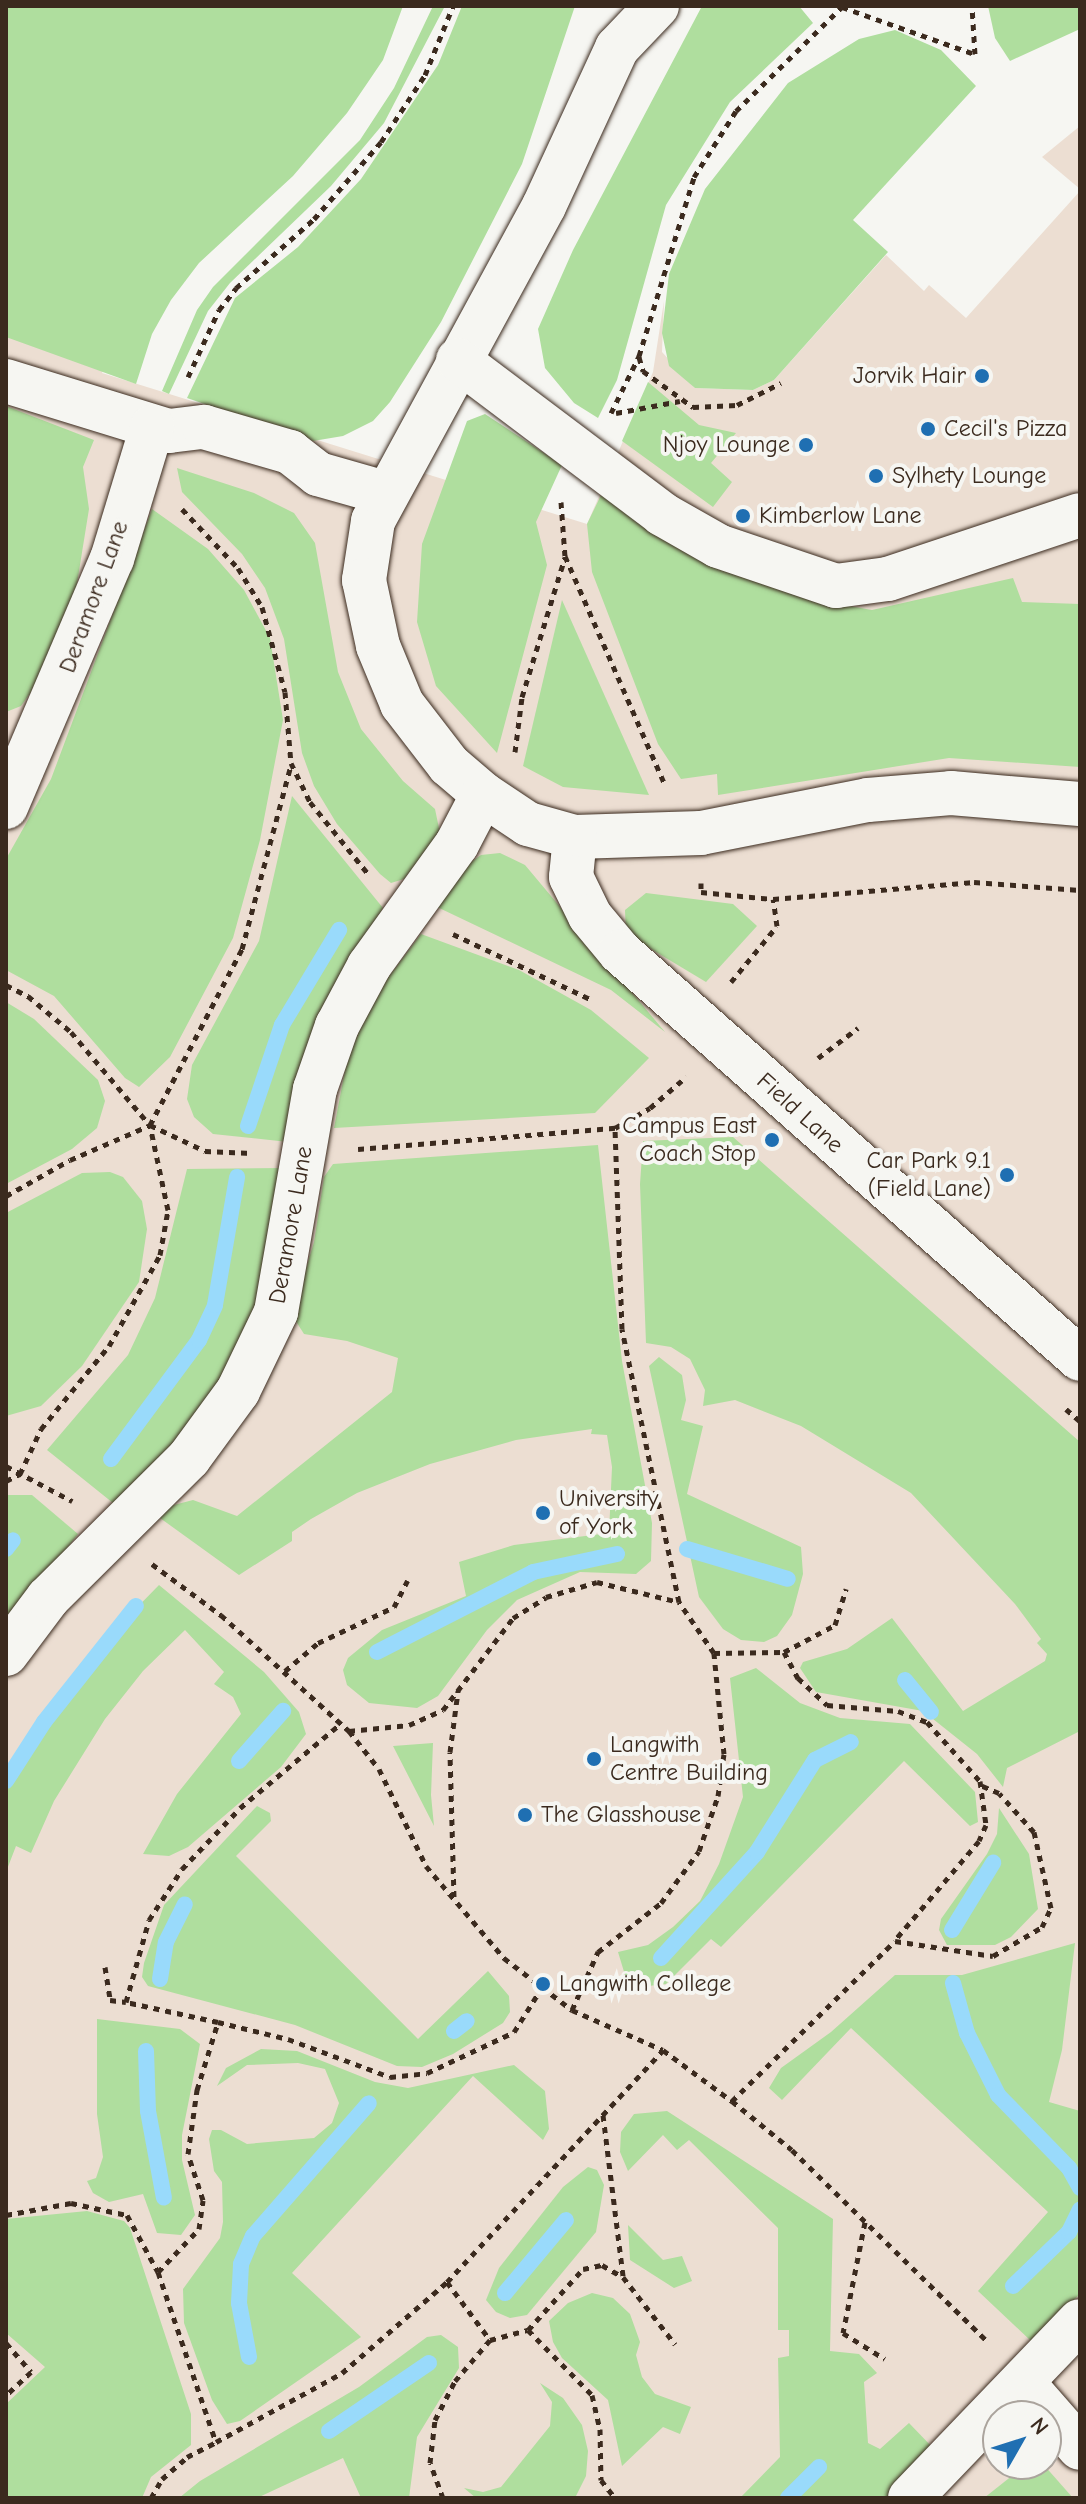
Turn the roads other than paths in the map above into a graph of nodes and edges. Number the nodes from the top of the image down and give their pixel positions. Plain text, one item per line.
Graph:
1 (657, 6) edge
2 (615, 27) edge
3 (458, 360) junction
4 (6, 381) edge
5 (161, 429) junction
6 (385, 493) junction
7 (1080, 515) edge
8 (483, 794) junction
9 (1080, 804) edge
10 (6, 807) edge
11 (575, 837) junction
12 (1080, 1359) edge
13 (6, 1654) edge
14 (1080, 2321) edge
15 (1023, 2383) junction
16 (1080, 2448) edge
17 (910, 2498) edge

1 - 2 street
2 - 3 street
3 - 6 street
3 - 7 street
4 - 5 street
5 - 6 street
5 - 10 street, Deramore Lane
6 - 8 street
8 - 11 street
8 - 13 street, Deramore Lane
9 - 11 street
11 - 12 street, Field Lane
14 - 15 street
15 - 16 street
15 - 17 street

